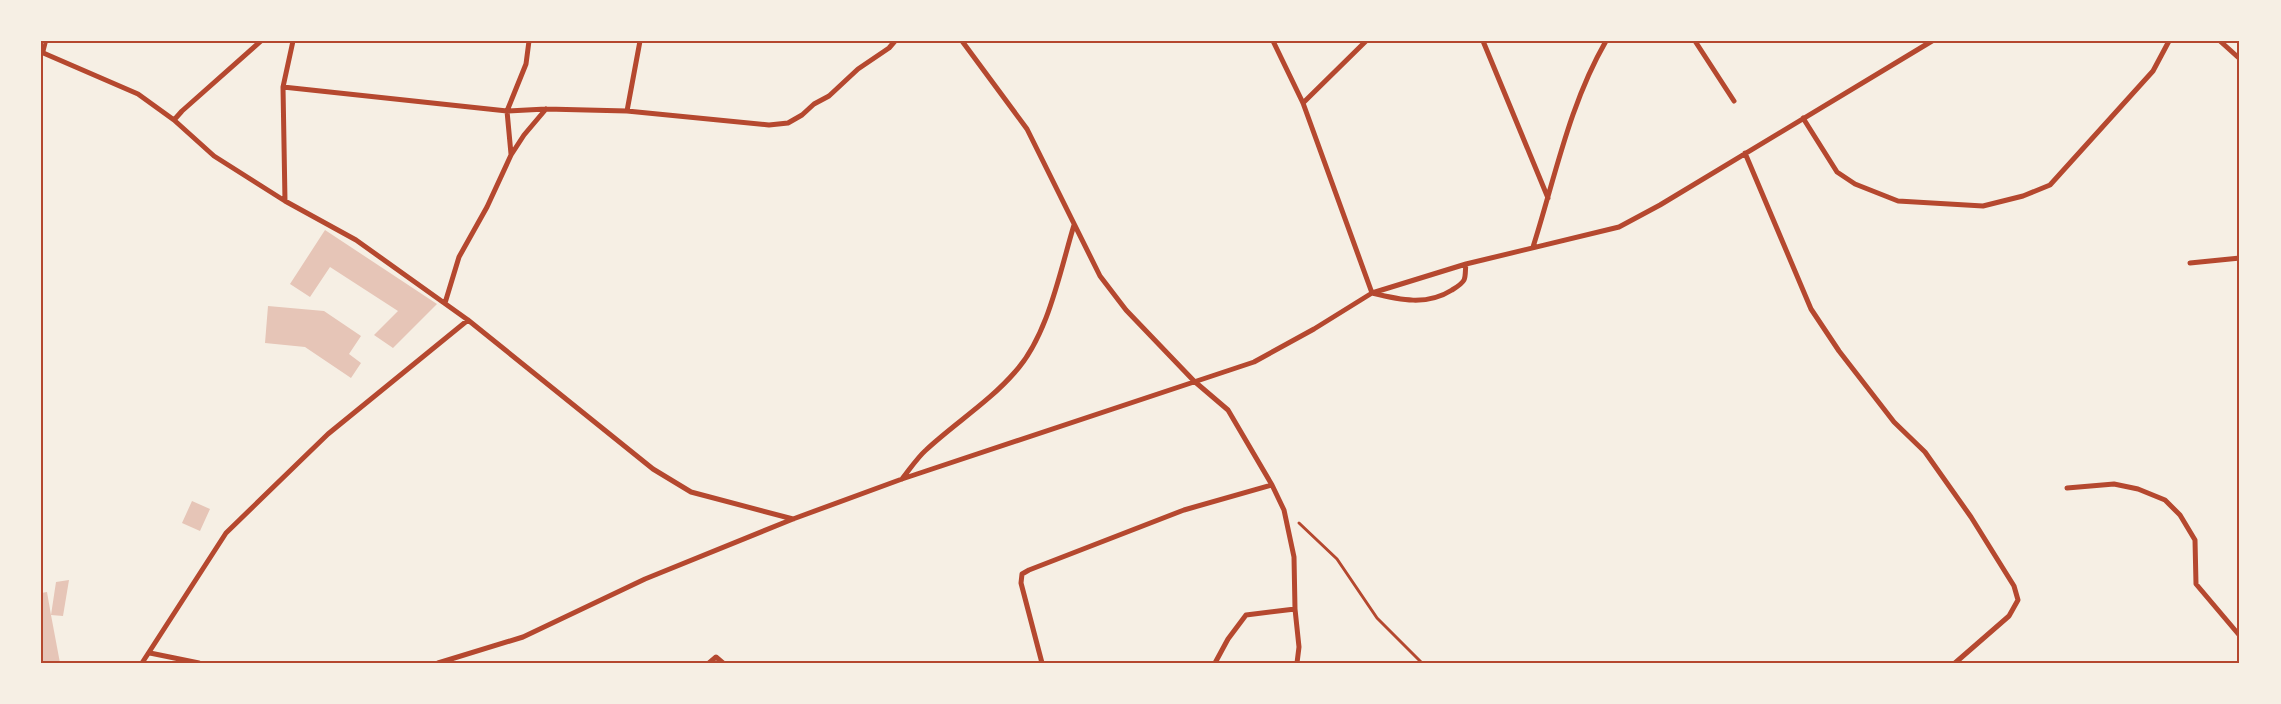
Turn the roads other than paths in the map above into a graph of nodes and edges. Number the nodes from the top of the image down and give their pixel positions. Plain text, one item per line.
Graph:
1 (46, 41) edge
2 (261, 41) edge
3 (292, 41) edge
4 (529, 41) edge
5 (640, 41) edge
6 (895, 41) edge
7 (962, 41) edge
8 (1273, 41) edge
9 (1366, 41) edge
10 (1483, 41) edge
11 (1606, 41) edge
12 (1695, 41) edge
13 (1932, 41) edge
14 (2169, 41) edge
15 (2220, 41) edge
16 (42, 52) edge
17 (2240, 59) edge
18 (283, 87) junction
19 (1734, 101) dead end
20 (1303, 103) junction
21 (546, 109) junction
22 (507, 111) junction
23 (627, 112) junction
24 (1803, 118) junction
25 (174, 120) junction
26 (1745, 153) junction
27 (511, 155) junction
28 (1548, 199) junction
29 (285, 201) junction
30 (1074, 225) junction
31 (1533, 248) junction
32 (2240, 258) edge
33 (2190, 263) dead end
34 (1466, 264) junction
35 (1372, 293) junction
36 (445, 303) junction
37 (468, 320) junction
38 (1194, 382) junction
39 (902, 479) junction
40 (1272, 485) junction
41 (2067, 488) dead end
42 (793, 519) junction
43 (1295, 609) junction
44 (2240, 636) edge
45 (150, 652) junction
46 (142, 663) edge
47 (199, 663) edge
48 (438, 663) edge
49 (709, 663) edge
50 (723, 663) edge
51 (1042, 663) edge
52 (1215, 663) edge
53 (1297, 663) edge
54 (1956, 663) edge

1 - 16 lane
2 - 25 street
3 - 18 street
4 - 22 street
5 - 23 street
6 - 23 street
7 - 30 street
8 - 20 street
9 - 20 street
10 - 28 street
11 - 28 street
12 - 19 street
13 - 24 street
14 - 24 street
15 - 17 street
16 - 25 street
18 - 22 street
18 - 29 street
20 - 35 street
21 - 22 street
21 - 23 street
21 - 27 street
22 - 27 street
24 - 26 street
25 - 29 street
26 - 31 street
26 - 54 street
27 - 36 street
28 - 31 street
29 - 36 street
30 - 38 street
30 - 39 street
31 - 34 street
32 - 33 street
34 - 35 street
34 - 35 street
35 - 38 street
36 - 37 street
37 - 42 street
37 - 45 street
38 - 39 street
38 - 40 street
39 - 42 street
40 - 43 street
40 - 51 street
41 - 44 street
42 - 48 street
43 - 52 street
43 - 53 street
45 - 46 street
45 - 47 street
49 - 50 street

